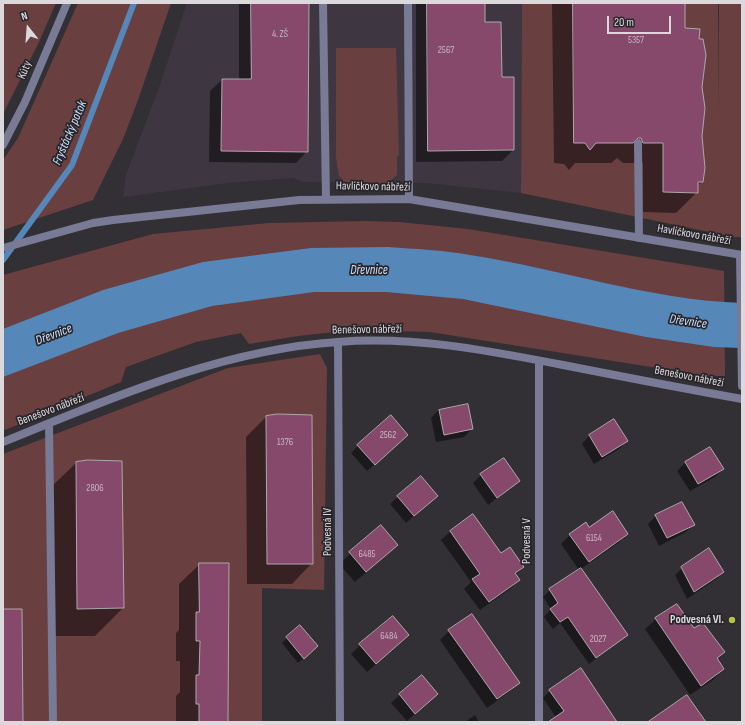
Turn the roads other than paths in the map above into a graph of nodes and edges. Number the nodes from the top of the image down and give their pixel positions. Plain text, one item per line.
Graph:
1 (67, 3) edge
2 (323, 3) edge
3 (408, 3) edge
4 (638, 143) dead end
5 (3, 145) edge
6 (326, 199) junction
7 (409, 199) junction
8 (639, 238) junction
9 (3, 248) edge
10 (741, 254) edge
11 (338, 342) junction
12 (539, 361) junction
13 (741, 375) edge
14 (742, 386) edge
15 (742, 399) edge
16 (49, 424) junction
17 (3, 442) edge
18 (53, 722) edge
19 (340, 722) edge
20 (538, 722) edge

1 - 5 street, Kúty
2 - 6 street
3 - 7 street
4 - 8 street
6 - 7 street, Havlíčkovo nábřeží
6 - 9 street, Havlíčkovo nábřeží
7 - 8 street, Havlíčkovo nábřeží
8 - 10 street, Havlíčkovo nábřeží
10 - 13 street
11 - 12 street, Benešovo nábřeží
11 - 16 street, Benešovo nábřeží
11 - 19 street, Podvesná IV
12 - 15 street, Benešovo nábřeží
12 - 20 street, Podvesná V
13 - 14 street
16 - 17 street, Benešovo nábřeží
16 - 18 street

